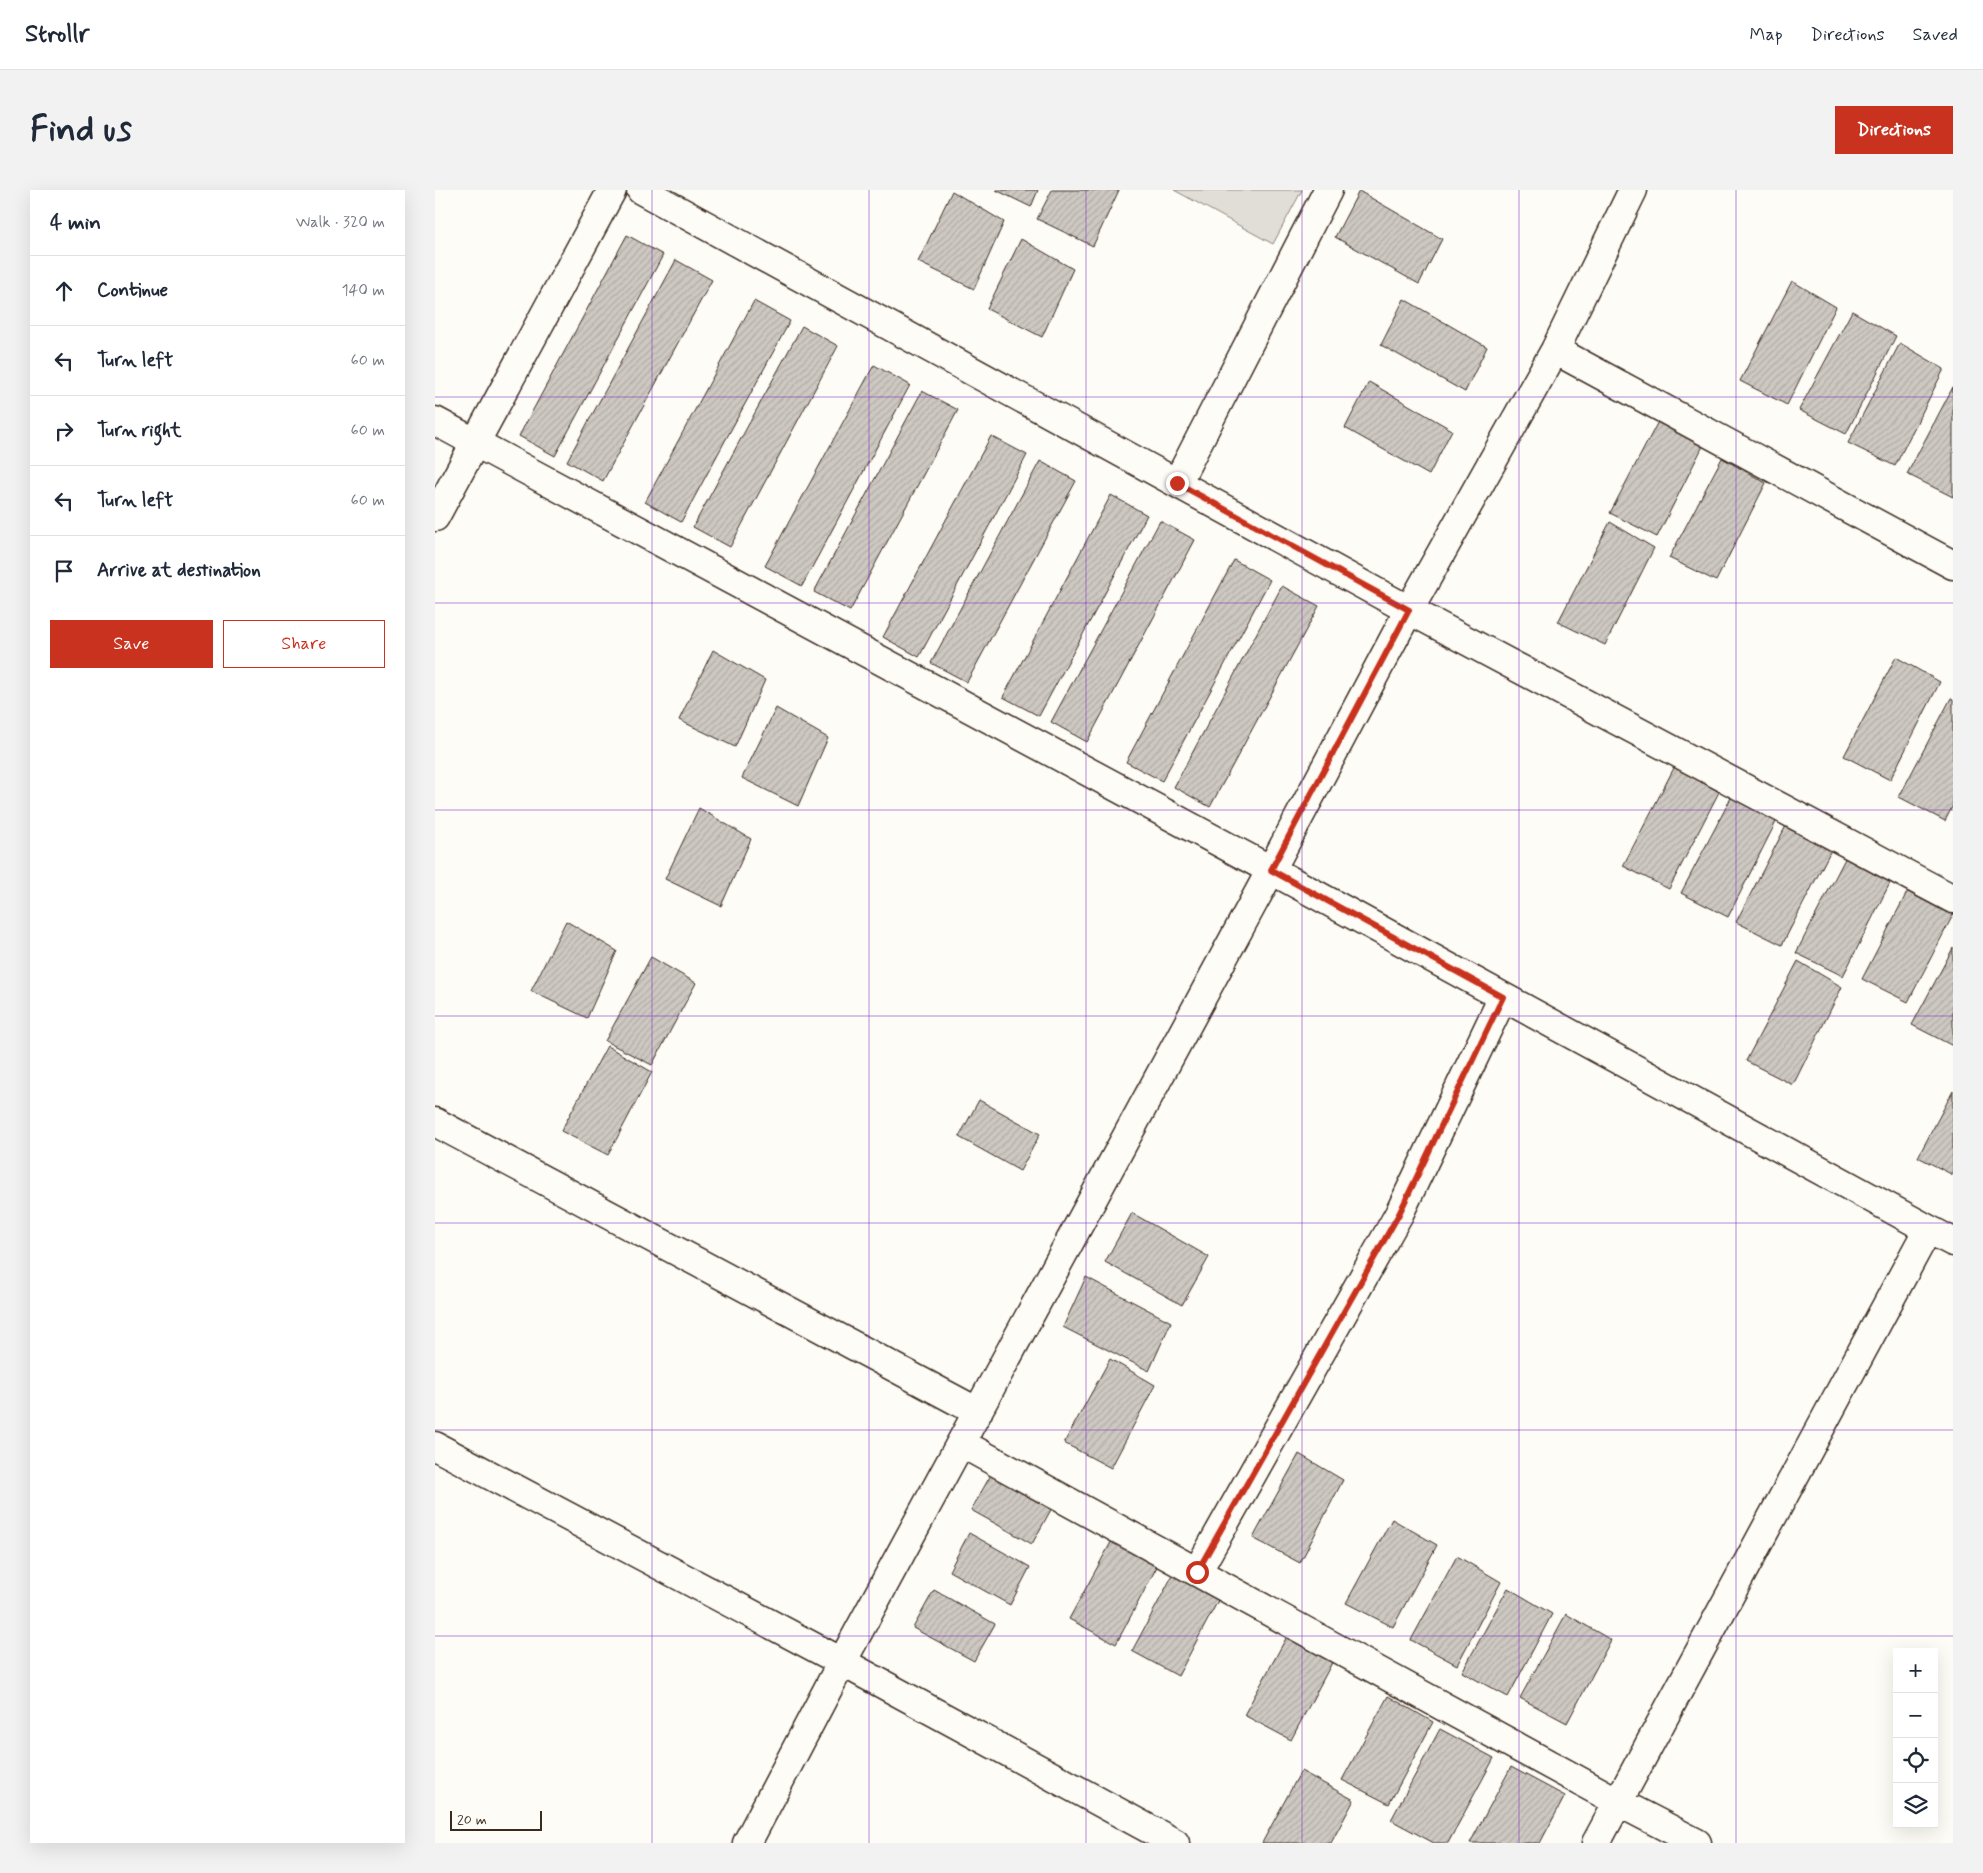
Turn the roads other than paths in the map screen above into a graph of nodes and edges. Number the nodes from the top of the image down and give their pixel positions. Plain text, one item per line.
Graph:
1 (612, 190) edge
2 (641, 190) edge
3 (1328, 190) edge
4 (1633, 190) edge
5 (1555, 350) junction
6 (435, 421) edge
7 (475, 442) junction
8 (1177, 483) junction
9 (435, 517) edge
10 (1953, 565) edge
11 (1409, 610) junction
12 (1271, 870) junction
13 (1953, 899) edge
14 (1503, 997) junction
15 (435, 1122) edge
16 (1928, 1229) junction
17 (1953, 1242) edge
18 (978, 1412) junction
19 (961, 1443) junction
20 (435, 1446) edge
21 (1197, 1572) junction
22 (842, 1662) junction
23 (1619, 1802) junction
24 (747, 1843) edge
25 (1175, 1843) edge
26 (1596, 1843) edge
27 (1697, 1843) edge

1 - 7 street
2 - 8 street
3 - 8 street
4 - 5 street
5 - 10 street
5 - 11 street
6 - 7 street
7 - 9 street
7 - 12 street
8 - 11 street
11 - 12 street
11 - 13 street
12 - 14 street
12 - 18 street
14 - 16 street
14 - 21 street
15 - 18 street
16 - 17 street
16 - 23 street
18 - 19 street
19 - 21 street
19 - 22 street
20 - 22 street
21 - 23 street
22 - 24 street
22 - 25 street
23 - 26 street
23 - 27 street

